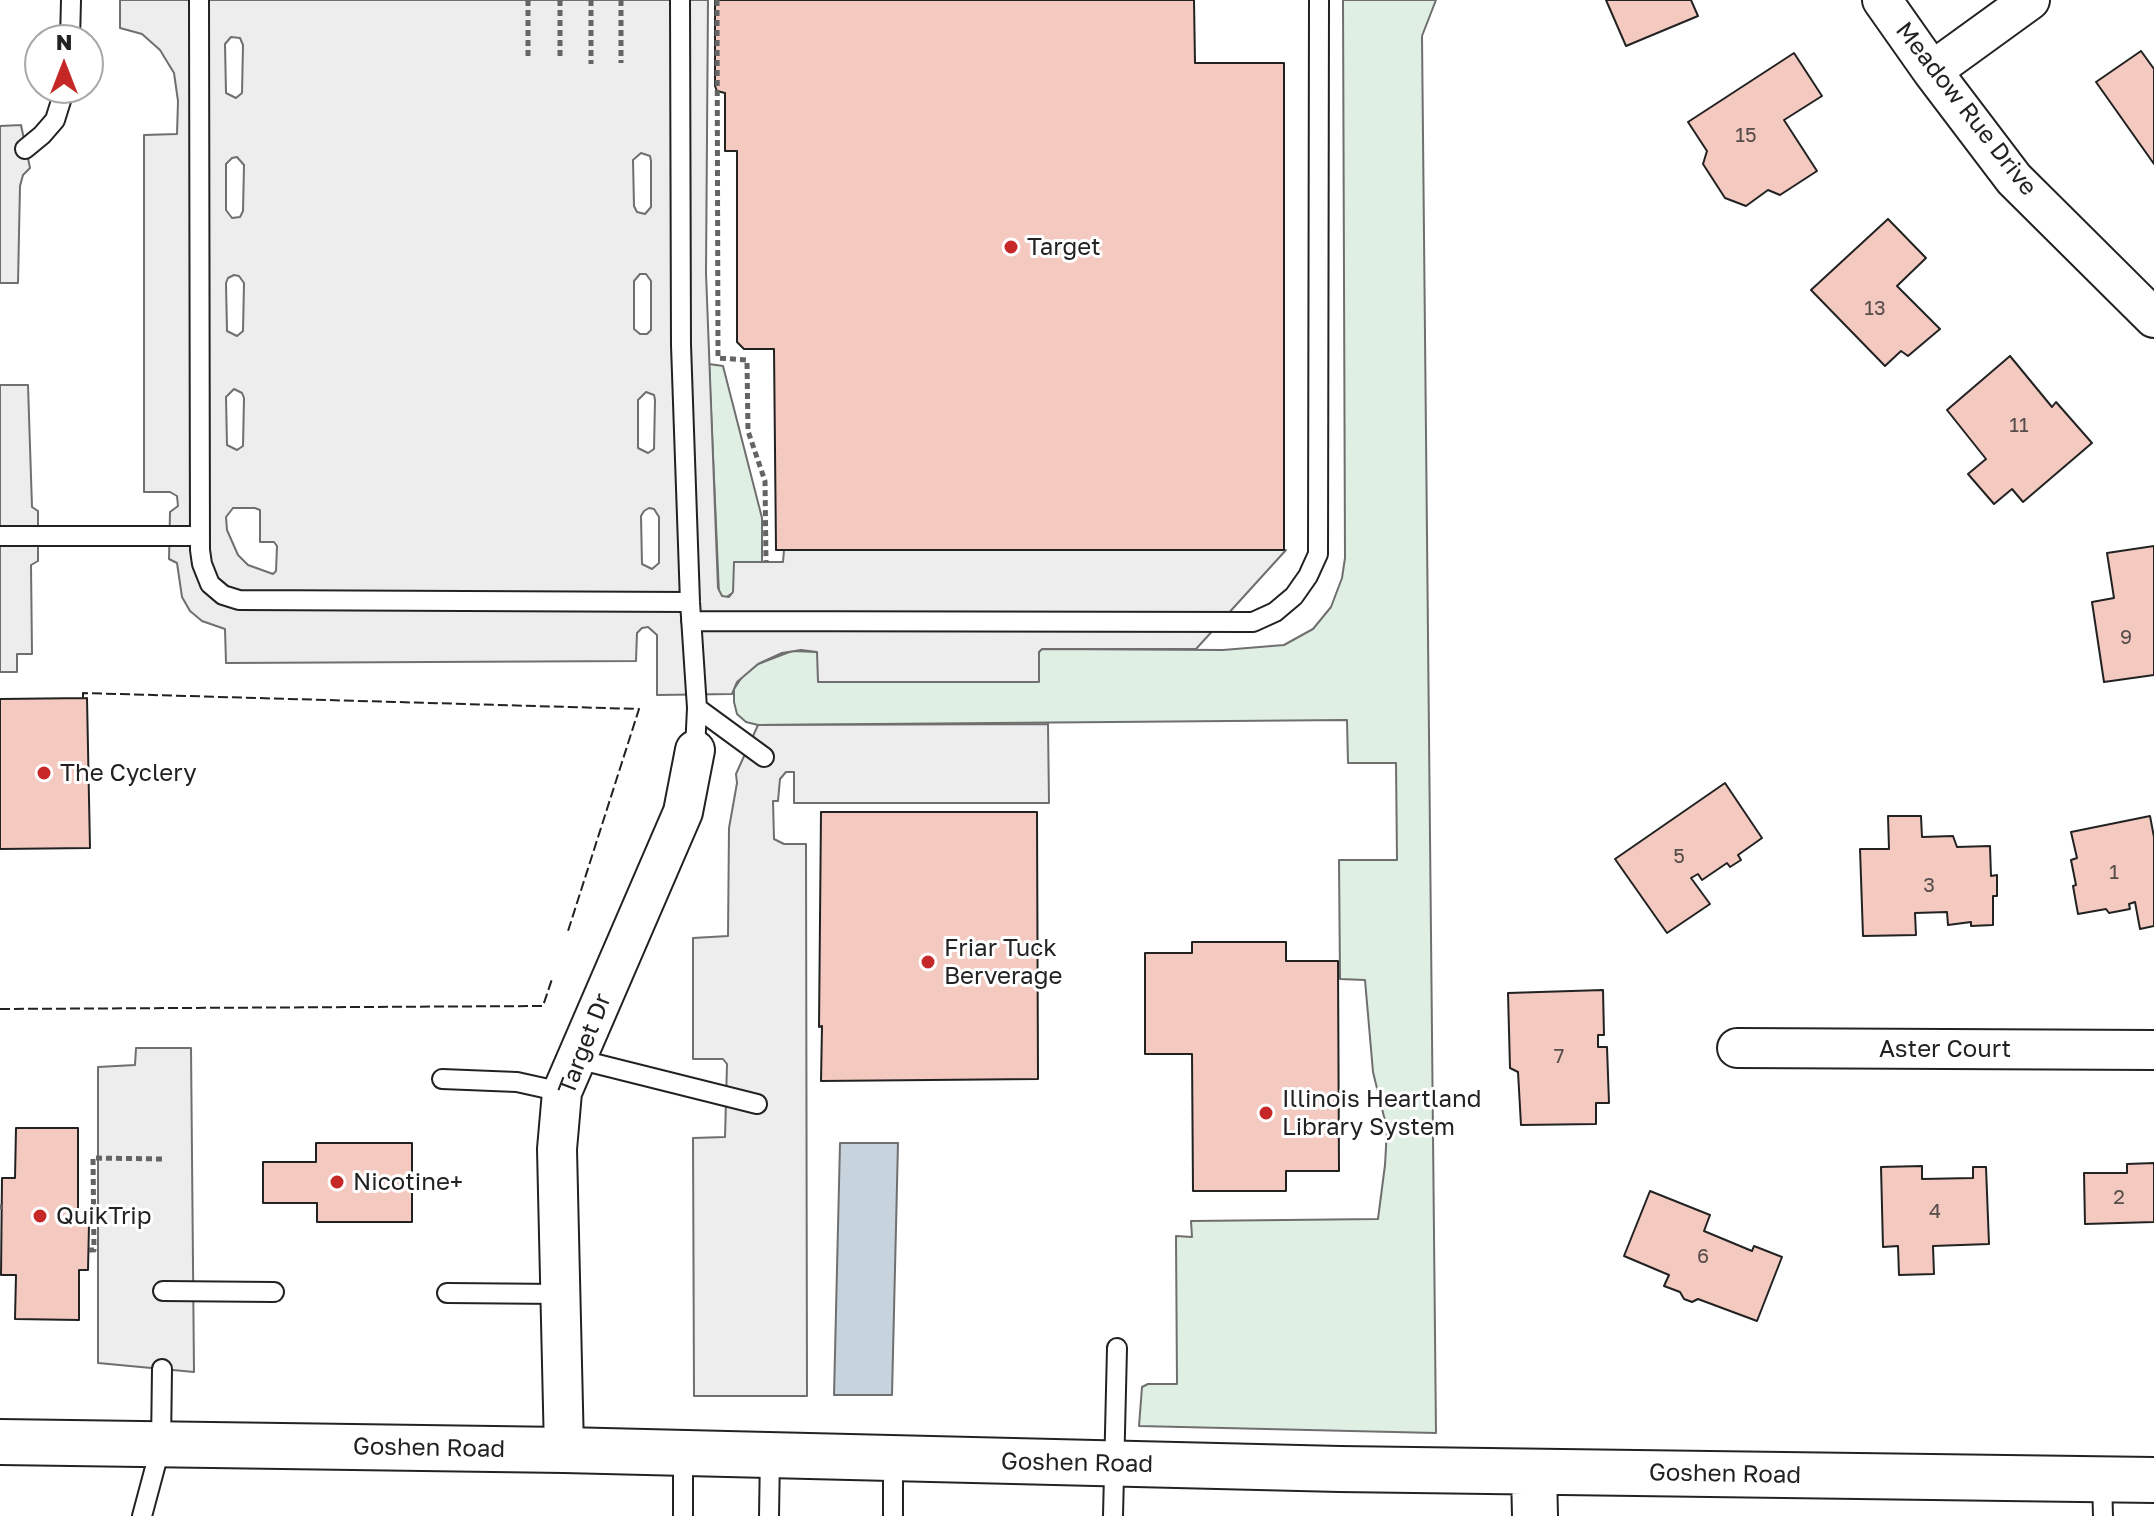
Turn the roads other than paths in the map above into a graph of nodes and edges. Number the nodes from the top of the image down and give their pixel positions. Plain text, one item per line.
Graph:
1 (71, 0) edge
2 (199, 0) edge
3 (680, 0) edge
4 (1319, 0) edge
5 (1882, 0) edge
6 (2030, 0) edge
7 (70, 24) edge
8 (1932, 71) junction
9 (60, 104) edge
10 (25, 149) dead end
11 (2154, 318) edge
12 (0, 536) edge
13 (200, 536) junction
14 (690, 602) junction
15 (691, 621) junction
16 (697, 708) junction
17 (695, 750) joint
18 (764, 757) dead end
19 (1737, 1048) dead end
20 (2154, 1050) edge
21 (570, 1075) junction
22 (442, 1079) dead end
23 (757, 1104) dead end
24 (163, 1291) dead end
25 (274, 1292) dead end
26 (447, 1293) dead end
27 (561, 1294) junction
28 (1117, 1348) dead end
29 (162, 1369) dead end
30 (0, 1442) edge
31 (161, 1445) junction
32 (564, 1450) junction
33 (683, 1453) junction
34 (770, 1455) junction
35 (893, 1458) junction
36 (1115, 1464) junction
37 (1534, 1472) junction
38 (2154, 1480) edge
39 (2102, 1497) edge
40 (142, 1516) edge
41 (683, 1516) edge
42 (769, 1516) edge
43 (893, 1516) edge
44 (1113, 1516) edge
45 (1535, 1516) edge

1 - 7 lane
2 - 13 lane
3 - 14 lane
4 - 15 lane
5 - 8 street, Meadow Rue Drive
6 - 8 street
8 - 11 street, Meadow Rue Drive
9 - 10 lane
12 - 13 lane
13 - 14 lane
14 - 15 lane
15 - 16 lane
16 - 17 lane
16 - 18 lane
17 - 21 street, Target Dr
19 - 20 street, Aster Court
21 - 22 lane
21 - 23 lane
21 - 27 street, Target Dr
24 - 25 lane
26 - 27 lane
27 - 32 street, Target Dr
28 - 36 lane
29 - 31 lane
30 - 31 street, Goshen Road
31 - 32 street, Goshen Road
31 - 40 lane
32 - 33 street, Goshen Road
33 - 34 street, Goshen Road
33 - 41 lane
34 - 35 street, Goshen Road
34 - 42 lane
35 - 36 street, Goshen Road
35 - 43 lane
36 - 37 street, Goshen Road
36 - 44 lane
37 - 39 street, Goshen Road
37 - 45 street
38 - 39 street, Goshen Road

